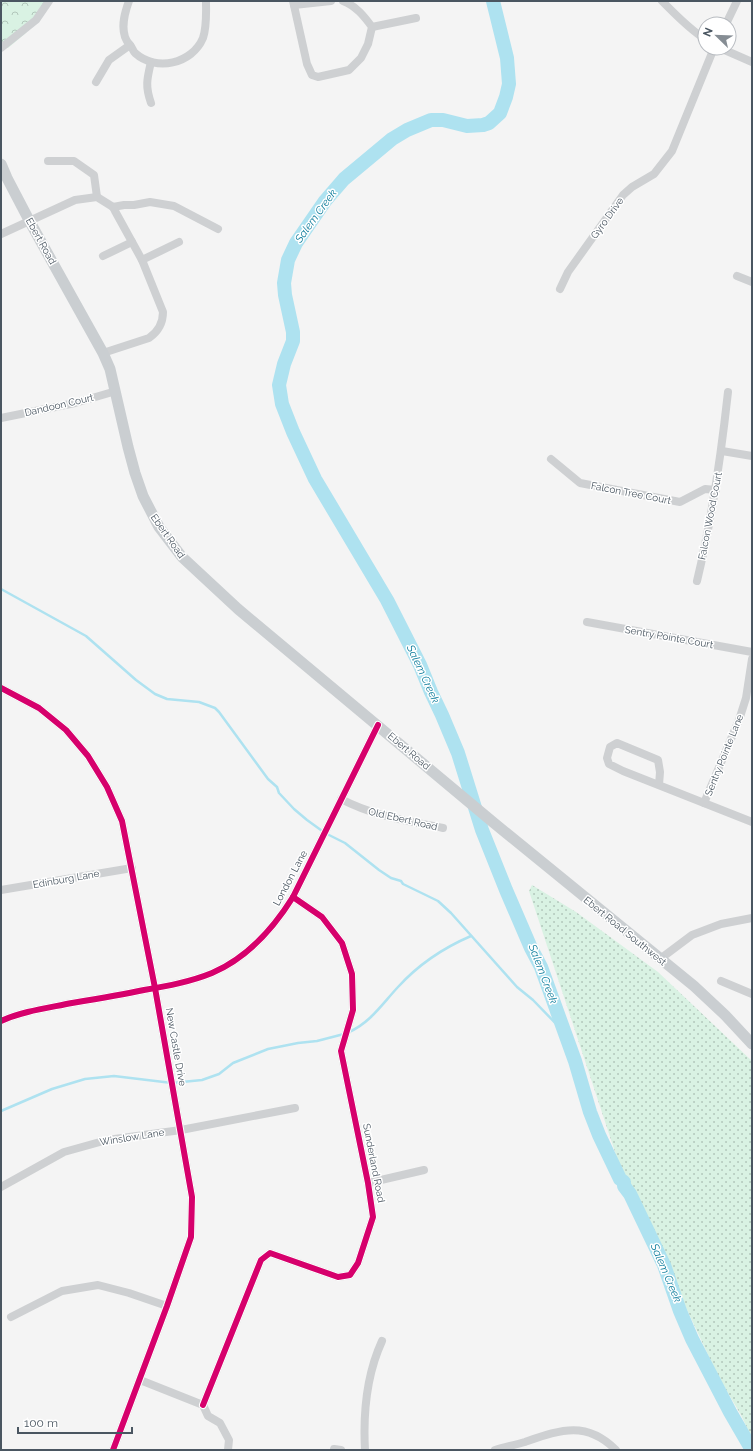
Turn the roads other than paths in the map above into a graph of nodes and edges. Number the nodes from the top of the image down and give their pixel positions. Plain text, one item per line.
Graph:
1 (49, 1) edge
2 (130, 1) edge
3 (206, 1) edge
4 (331, 1) edge
5 (343, 1) edge
6 (662, 1) edge
7 (737, 1) edge
8 (293, 3) edge
9 (730, 16) edge
10 (416, 18) dead end
11 (372, 27) junction
12 (697, 34) edge
13 (130, 45) junction
14 (1, 48) edge
15 (737, 55) edge
16 (711, 56) edge
17 (151, 62) junction
18 (752, 62) edge
19 (96, 82) dead end
20 (151, 103) dead end
21 (48, 161) dead end
22 (1, 164) edge
23 (97, 196) junction
24 (113, 207) junction
25 (30, 222) junction
26 (218, 229) dead end
27 (1, 234) edge
28 (132, 242) junction
29 (179, 242) dead end
30 (103, 256) dead end
31 (142, 260) junction
32 (737, 276) dead end
33 (752, 282) edge
34 (560, 289) dead end
35 (103, 353) junction
36 (116, 391) junction
37 (728, 392) dead end
38 (1, 418) edge
39 (722, 451) junction
40 (752, 456) edge
41 (550, 459) dead end
42 (716, 490) junction
43 (697, 581) dead end
44 (587, 622) dead end
45 (752, 652) edge
46 (752, 659) edge
47 (1, 688) edge
48 (378, 725) junction
49 (658, 785) junction
50 (341, 799) junction
51 (704, 802) junction
52 (752, 822) edge
53 (494, 823) joint
54 (443, 828) dead end
55 (132, 868) junction
56 (1, 890) edge
57 (293, 897) junction
58 (752, 918) edge
59 (660, 960) junction
60 (720, 981) dead end
61 (155, 988) junction
62 (752, 994) edge
63 (1, 1022) edge
64 (752, 1044) edge
65 (295, 1108) dead end
66 (181, 1130) junction
67 (424, 1170) dead end
68 (368, 1183) junction
69 (1, 1187) edge
70 (168, 1306) junction
71 (10, 1317) dead end
72 (382, 1342) dead end
73 (140, 1380) junction
74 (203, 1405) junction
75 (523, 1446) edge
76 (113, 1450) edge
77 (228, 1450) edge
78 (365, 1450) edge
79 (495, 1450) edge
80 (616, 1450) edge

1 - 14 street
2 - 13 street
3 - 17 street
4 - 8 street
5 - 11 street
6 - 12 street
7 - 9 street
8 - 11 street
10 - 11 street
13 - 17 street
13 - 19 street
15 - 18 street
16 - 34 street, Gyro Drive
17 - 20 street
21 - 23 street
22 - 25 main road, Ebert Road
23 - 24 street
23 - 25 street
24 - 26 street
24 - 28 street
25 - 27 street
25 - 35 main road, Ebert Road
28 - 30 street
28 - 31 street
29 - 31 street
31 - 35 street
32 - 33 street
35 - 36 main road, Ebert Road
36 - 38 street, Dandoon Court
36 - 48 main road, Ebert Road
37 - 39 street, Falcon Wood Court
39 - 40 street
39 - 42 street, Falcon Wood Court
41 - 42 street, Falcon Tree Court
42 - 43 street, Falcon Wood Court
44 - 45 street, Sentry Pointe Court
46 - 51 street, Sentry Pointe Lane
47 - 55 street, New Castle Drive
48 - 50 street, London Lane
48 - 53 main road, Ebert Road
49 - 49 street
49 - 51 street
50 - 54 street, Old Ebert Road
50 - 57 street, London Lane
51 - 52 street
53 - 59 main road, Ebert Road Southwest
55 - 56 street, Edinburg Lane
55 - 61 street, New Castle Drive
57 - 61 street, London Lane
57 - 68 street, Sunderland Road
58 - 59 street
59 - 64 main road, Ebert Road Southwest
60 - 62 street
61 - 63 street, London Lane
61 - 66 street, New Castle Drive
65 - 66 street, Winslow Lane
66 - 69 street, Winslow Lane
66 - 70 street, New Castle Drive
67 - 68 street
68 - 74 street, Sunderland Road
70 - 71 street
70 - 73 street, New Castle Drive
72 - 78 street
73 - 74 street
73 - 76 street, New Castle Drive
74 - 77 street
75 - 79 street
75 - 80 street

